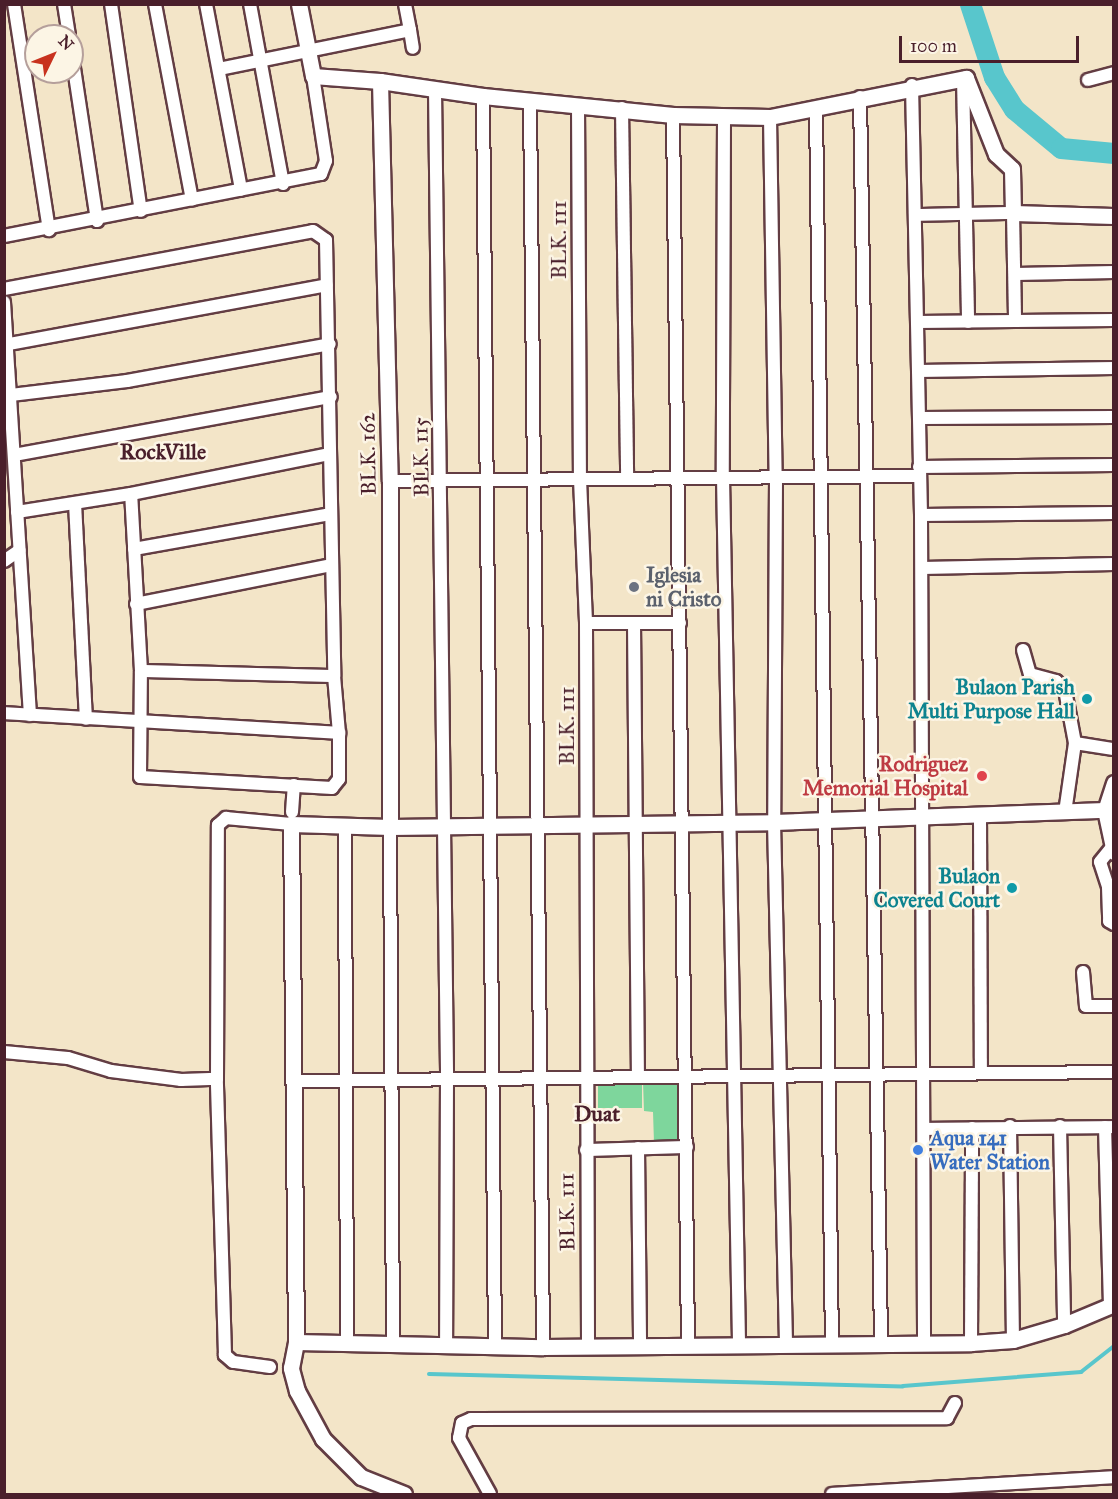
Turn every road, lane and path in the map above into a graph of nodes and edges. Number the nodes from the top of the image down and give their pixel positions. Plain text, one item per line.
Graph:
1 (14, 4) edge
2 (64, 4) edge
3 (111, 4) edge
4 (154, 4) edge
5 (206, 4) edge
6 (250, 4) edge
7 (299, 4) edge
8 (405, 4) edge
9 (67, 24) edge
10 (410, 30) junction
11 (413, 48) dead end
12 (308, 49) junction
13 (261, 60) junction
14 (219, 69) junction
15 (1113, 73) edge
16 (313, 76) junction
17 (963, 78) junction
18 (1088, 80) dead end
19 (380, 81) junction
20 (76, 84) edge
21 (912, 86) junction
22 (435, 89) junction
23 (483, 96) junction
24 (860, 97) junction
25 (530, 101) junction
26 (578, 105) junction
27 (622, 108) junction
28 (816, 108) junction
29 (673, 115) junction
30 (770, 117) junction
31 (724, 118) junction
32 (284, 184) junction
33 (241, 190) junction
34 (192, 200) junction
35 (141, 211) junction
36 (1013, 213) junction
37 (968, 214) junction
38 (915, 215) junction
39 (1113, 216) edge
40 (97, 220) junction
41 (49, 230) junction
42 (4, 236) edge
43 (1113, 272) edge
44 (1016, 274) junction
45 (327, 285) junction
46 (4, 289) edge
47 (4, 302) edge
48 (1113, 320) edge
49 (917, 321) junction
50 (1015, 321) junction
51 (968, 322) junction
52 (9, 344) junction
53 (330, 344) junction
54 (1113, 368) edge
55 (918, 371) junction
56 (11, 395) junction
57 (331, 397) junction
58 (1113, 417) edge
59 (920, 418) junction
60 (330, 454) junction
61 (14, 455) junction
62 (1113, 465) edge
63 (919, 472) junction
64 (866, 476) junction
65 (723, 477) junction
66 (821, 477) junction
67 (441, 479) junction
68 (533, 479) junction
69 (580, 479) junction
70 (627, 479) junction
71 (676, 479) junction
72 (776, 479) junction
73 (390, 481) junction
74 (487, 481) junction
75 (131, 495) junction
76 (75, 503) junction
77 (17, 512) junction
78 (1113, 513) edge
79 (330, 514) junction
80 (921, 515) junction
81 (134, 549) junction
82 (20, 550) junction
83 (4, 561) edge
84 (1113, 564) edge
85 (332, 565) junction
86 (922, 568) junction
87 (136, 604) junction
88 (586, 623) junction
89 (634, 623) junction
90 (680, 623) junction
91 (1023, 650) dead end
92 (141, 671) junction
93 (334, 676) junction
94 (4, 713) edge
95 (30, 715) junction
96 (86, 719) junction
97 (139, 723) junction
98 (339, 733) junction
99 (1075, 743) junction
100 (1113, 749) edge
101 (1113, 783) edge
102 (294, 786) junction
103 (1105, 810) junction
104 (1065, 812) junction
105 (980, 816) junction
106 (291, 818) junction
107 (873, 818) junction
108 (920, 818) junction
109 (826, 819) junction
110 (684, 821) junction
111 (732, 821) junction
112 (586, 822) junction
113 (637, 822) junction
114 (774, 822) junction
115 (538, 824) junction
116 (443, 825) junction
117 (490, 825) junction
118 (345, 826) junction
119 (390, 827) junction
120 (1113, 849) edge
121 (1113, 924) edge
122 (1083, 972) dead end
123 (1113, 1006) edge
124 (4, 1052) edge
125 (981, 1071) junction
126 (874, 1072) junction
127 (1113, 1072) edge
128 (828, 1073) junction
129 (922, 1073) junction
130 (782, 1074) junction
131 (734, 1075) junction
132 (686, 1076) junction
133 (541, 1077) junction
134 (585, 1077) junction
135 (638, 1077) junction
136 (447, 1078) junction
137 (493, 1078) junction
138 (217, 1079) junction
139 (295, 1081) junction
140 (347, 1081) junction
141 (393, 1082) junction
142 (1010, 1126) junction
143 (1060, 1126) junction
144 (1109, 1127) edge
145 (972, 1128) junction
146 (924, 1129) junction
147 (687, 1147) junction
148 (638, 1148) junction
149 (586, 1150) junction
150 (1112, 1305) edge
151 (1064, 1325) junction
152 (1013, 1340) junction
153 (881, 1341) junction
154 (924, 1341) junction
155 (296, 1342) junction
156 (786, 1342) junction
157 (347, 1343) junction
158 (393, 1343) junction
159 (688, 1343) junction
160 (832, 1343) junction
161 (971, 1343) junction
162 (446, 1344) junction
163 (739, 1344) junction
164 (495, 1345) junction
165 (640, 1345) junction
166 (588, 1346) junction
167 (543, 1347) junction
168 (270, 1367) dead end
169 (955, 1403) dead end
170 (1113, 1477) edge
171 (404, 1494) edge
172 (490, 1494) edge
173 (832, 1494) edge

1 - 41 street
2 - 9 street
3 - 35 street
4 - 34 street
5 - 14 street
6 - 13 street
7 - 12 street
8 - 10 street
10 - 11 street
10 - 12 street
12 - 13 street
12 - 16 street
13 - 14 street
13 - 32 street
14 - 33 street
15 - 18 street
16 - 19 street
16 - 32 street
17 - 21 street
17 - 36 street
17 - 37 street
19 - 22 street
19 - 73 street, BLK. 162
20 - 40 street
21 - 24 street
21 - 38 street
22 - 23 street
22 - 67 street, BLK. 115
23 - 25 street
23 - 74 street
24 - 28 street
24 - 64 street
25 - 26 street
25 - 68 street
26 - 27 street
26 - 69 street, BLK. 111
27 - 29 street
27 - 70 street
28 - 30 street
28 - 66 street
29 - 31 street
29 - 71 street
30 - 31 street
30 - 72 street
31 - 65 street
32 - 33 street
33 - 34 street
34 - 35 street
35 - 40 street
36 - 37 street
36 - 39 street
36 - 44 street
37 - 38 street
37 - 51 street
38 - 49 street
40 - 41 street
41 - 42 street
43 - 44 street
44 - 50 street
45 - 46 street
45 - 52 street
45 - 53 street
47 - 52 street
48 - 50 street
49 - 51 street
49 - 55 street
50 - 51 street
52 - 56 street
53 - 56 street
53 - 57 street
54 - 55 street
55 - 59 street
56 - 61 street
57 - 60 street
57 - 61 street
58 - 59 street
59 - 63 street
60 - 75 street
60 - 79 street
61 - 77 street
62 - 63 street
63 - 64 street
63 - 80 street
64 - 66 street
64 - 107 street
65 - 71 street
65 - 72 street
65 - 111 street
66 - 72 street
66 - 109 street
67 - 73 street
67 - 74 street
67 - 116 street, BLK. 115
68 - 69 street
68 - 74 street
68 - 115 street
69 - 70 street
69 - 88 street, BLK. 111
70 - 71 street
71 - 90 street
72 - 114 street
73 - 119 street, BLK. 162
74 - 117 street
75 - 76 street
75 - 81 street
76 - 77 street
76 - 96 street
77 - 82 street
78 - 80 street
79 - 81 street
79 - 85 street
80 - 86 street
81 - 87 street
82 - 83 street
82 - 95 street
84 - 86 street
85 - 87 street
85 - 93 street
86 - 108 street
87 - 92 street
88 - 89 street
88 - 112 street, BLK. 111
89 - 90 street
89 - 113 street
90 - 110 street
91 - 99 street
92 - 93 street
92 - 97 street
93 - 98 street
94 - 95 street
95 - 96 street
96 - 97 street
97 - 98 street
97 - 102 street
98 - 102 street
99 - 100 street
99 - 104 street
101 - 103 street
102 - 106 street
103 - 104 street
103 - 120 street
104 - 105 street
105 - 108 street
105 - 125 street
106 - 118 street
106 - 138 street
106 - 139 street
107 - 108 street
107 - 109 street
107 - 126 street
108 - 129 street
109 - 114 street
109 - 128 street
110 - 111 street
110 - 113 street
110 - 132 street
111 - 114 street
111 - 131 street
112 - 113 street
112 - 115 street
112 - 134 street, BLK. 111
113 - 135 street
114 - 130 street
115 - 117 street
115 - 133 street
116 - 117 street
116 - 119 street
116 - 136 street, BLK. 115
117 - 137 street
118 - 119 street
118 - 140 street
119 - 141 street
120 - 121 street
122 - 123 street
124 - 138 street
125 - 127 street
125 - 129 street
126 - 128 street
126 - 129 street
126 - 153 street
128 - 130 street
128 - 160 street
129 - 146 street
130 - 131 street
130 - 156 street
131 - 132 street
131 - 163 street
132 - 135 street
132 - 147 street
133 - 134 street
133 - 137 street
133 - 167 street
134 - 135 street
134 - 149 street, BLK. 111
136 - 137 street
136 - 141 street
136 - 162 street, BLK. 115
137 - 164 street
138 - 168 street
139 - 140 street
139 - 155 street
140 - 141 street
140 - 157 street
141 - 158 street
142 - 143 street
142 - 145 street
142 - 152 street
143 - 144 street
143 - 151 street
144 - 150 street
145 - 146 street
145 - 161 street
146 - 154 street
147 - 148 street
147 - 159 street
148 - 149 street
148 - 165 street
149 - 166 street, BLK. 111
150 - 151 street
151 - 152 street
152 - 161 street
153 - 154 street
153 - 160 street
154 - 161 street
155 - 157 street
155 - 171 street
156 - 160 street
156 - 163 street
157 - 158 street
158 - 162 street
159 - 163 street
159 - 165 street
162 - 164 street
164 - 167 street
165 - 166 street
166 - 167 street
169 - 172 street
170 - 173 street

